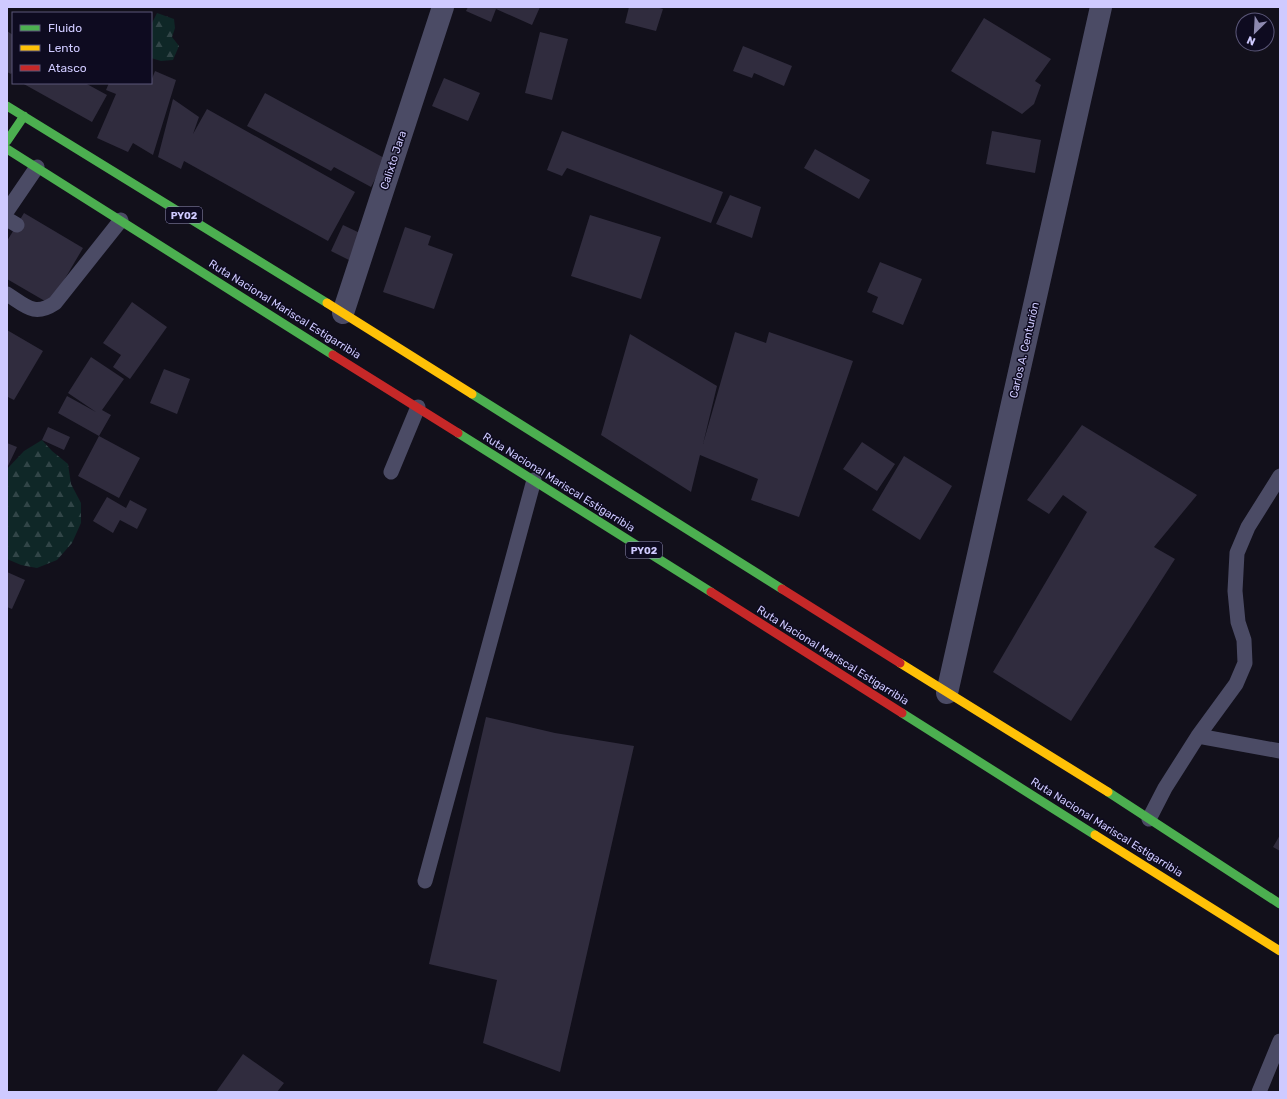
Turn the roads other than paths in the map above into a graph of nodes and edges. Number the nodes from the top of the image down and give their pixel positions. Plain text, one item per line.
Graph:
1 (443, 7) edge
2 (1101, 7) edge
3 (7, 106) edge
4 (24, 116) junction
5 (7, 141) edge
6 (7, 148) edge
7 (37, 167) junction
8 (7, 211) edge
9 (121, 220) junction
10 (7, 294) edge
11 (343, 313) junction
12 (418, 407) junction
13 (391, 472) dead end
14 (1280, 476) edge
15 (534, 480) junction
16 (947, 693) junction
17 (1198, 736) junction
18 (1280, 751) edge
19 (1149, 819) junction
20 (425, 881) dead end
21 (1280, 904) edge
22 (1280, 951) edge
23 (1280, 1041) edge
24 (1259, 1092) edge

1 - 11 street, Calixto Jara
2 - 16 street, Carlos A. Centurión
3 - 4 main road, PY02
4 - 5 main road
4 - 11 main road, PY02
6 - 7 main road, Ruta Nacional Mariscal Estigarribia / PY02
7 - 8 lane
7 - 9 main road, Ruta Nacional Mariscal Estigarribia / PY02
9 - 10 lane
9 - 12 main road, Ruta Nacional Mariscal Estigarribia / PY02
11 - 16 main road, PY02
12 - 13 lane
12 - 15 main road, Ruta Nacional Mariscal Estigarribia / PY02
14 - 17 lane
15 - 20 lane
15 - 22 main road, Ruta Nacional Mariscal Estigarribia / PY02
16 - 19 main road, PY02
17 - 18 lane
17 - 19 lane
19 - 21 main road, PY02
23 - 24 lane

